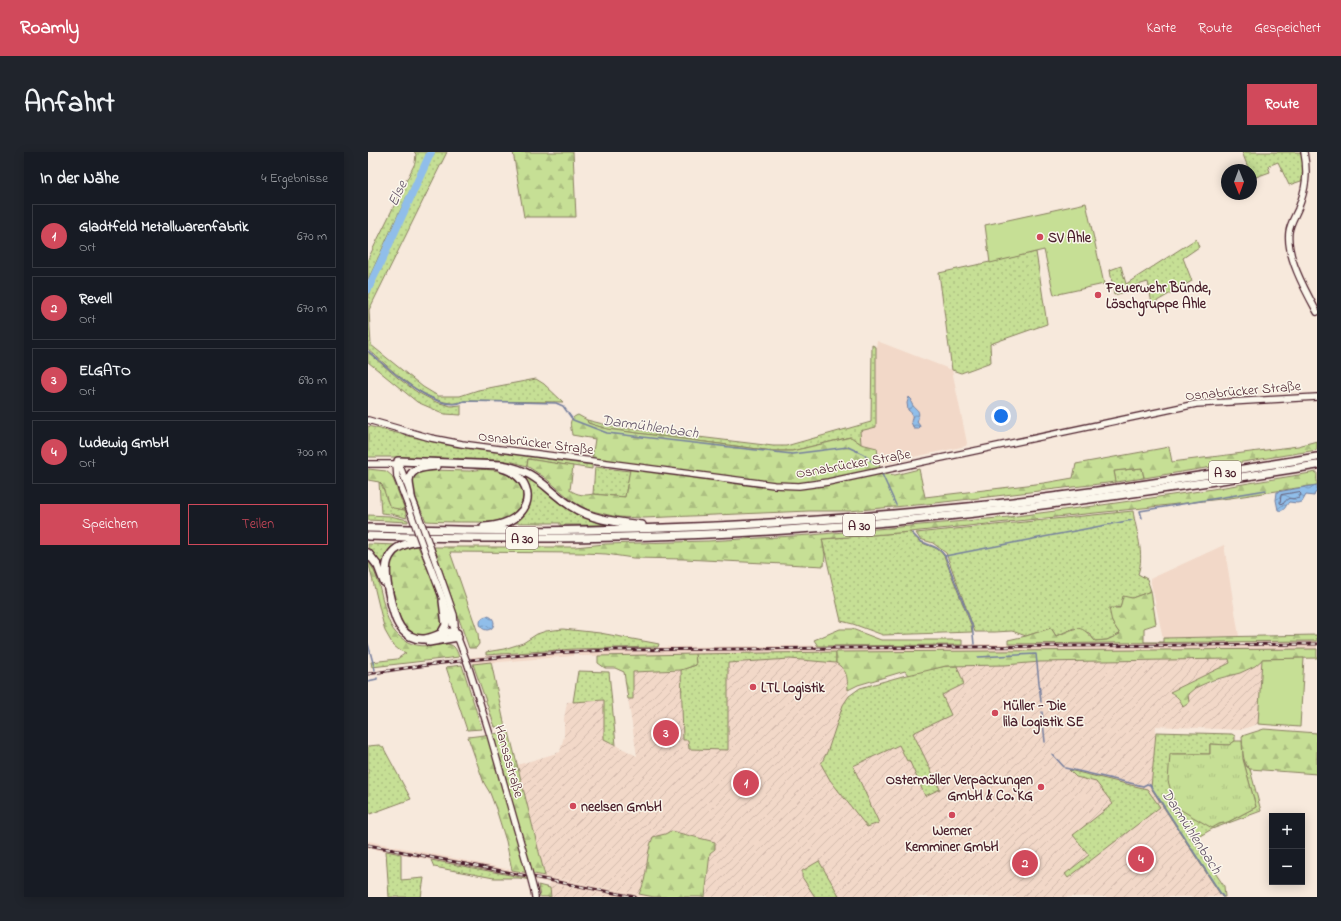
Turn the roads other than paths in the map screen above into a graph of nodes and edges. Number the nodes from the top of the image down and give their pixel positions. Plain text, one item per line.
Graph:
1 (1304, 152) edge
2 (1317, 312) edge
3 (1317, 396) edge
4 (368, 420) edge
5 (1317, 457) edge
6 (368, 461) edge
7 (398, 463) junction
8 (368, 464) edge
9 (1317, 465) edge
10 (437, 466) junction
11 (1131, 490) junction
12 (411, 497) junction
13 (368, 528) edge
14 (666, 528) junction
15 (446, 530) junction
16 (368, 536) edge
17 (455, 538) junction
18 (368, 553) edge
19 (443, 601) junction
20 (441, 634) junction
21 (457, 635) junction
22 (535, 894) edge

1 - 2 main road
3 - 4 main road, Osnabrücker Straße
5 - 11 highway, A 30
6 - 7 main road
7 - 8 main road
7 - 10 highway
7 - 12 main road, Hansastraße
7 - 14 highway
7 - 19 main road, Hansastraße, bridge
9 - 11 highway, A 30
10 - 12 highway
10 - 15 highway
11 - 14 highway, A 30
11 - 17 highway, A 30
12 - 21 main road, Hansastraße, bridge
13 - 15 highway, A 30
14 - 15 highway, A 30
16 - 17 highway, A 30
17 - 20 highway
18 - 21 highway
19 - 20 highway
19 - 21 main road, Hansastraße
20 - 21 highway
21 - 22 main road, Hansastraße, bridge

